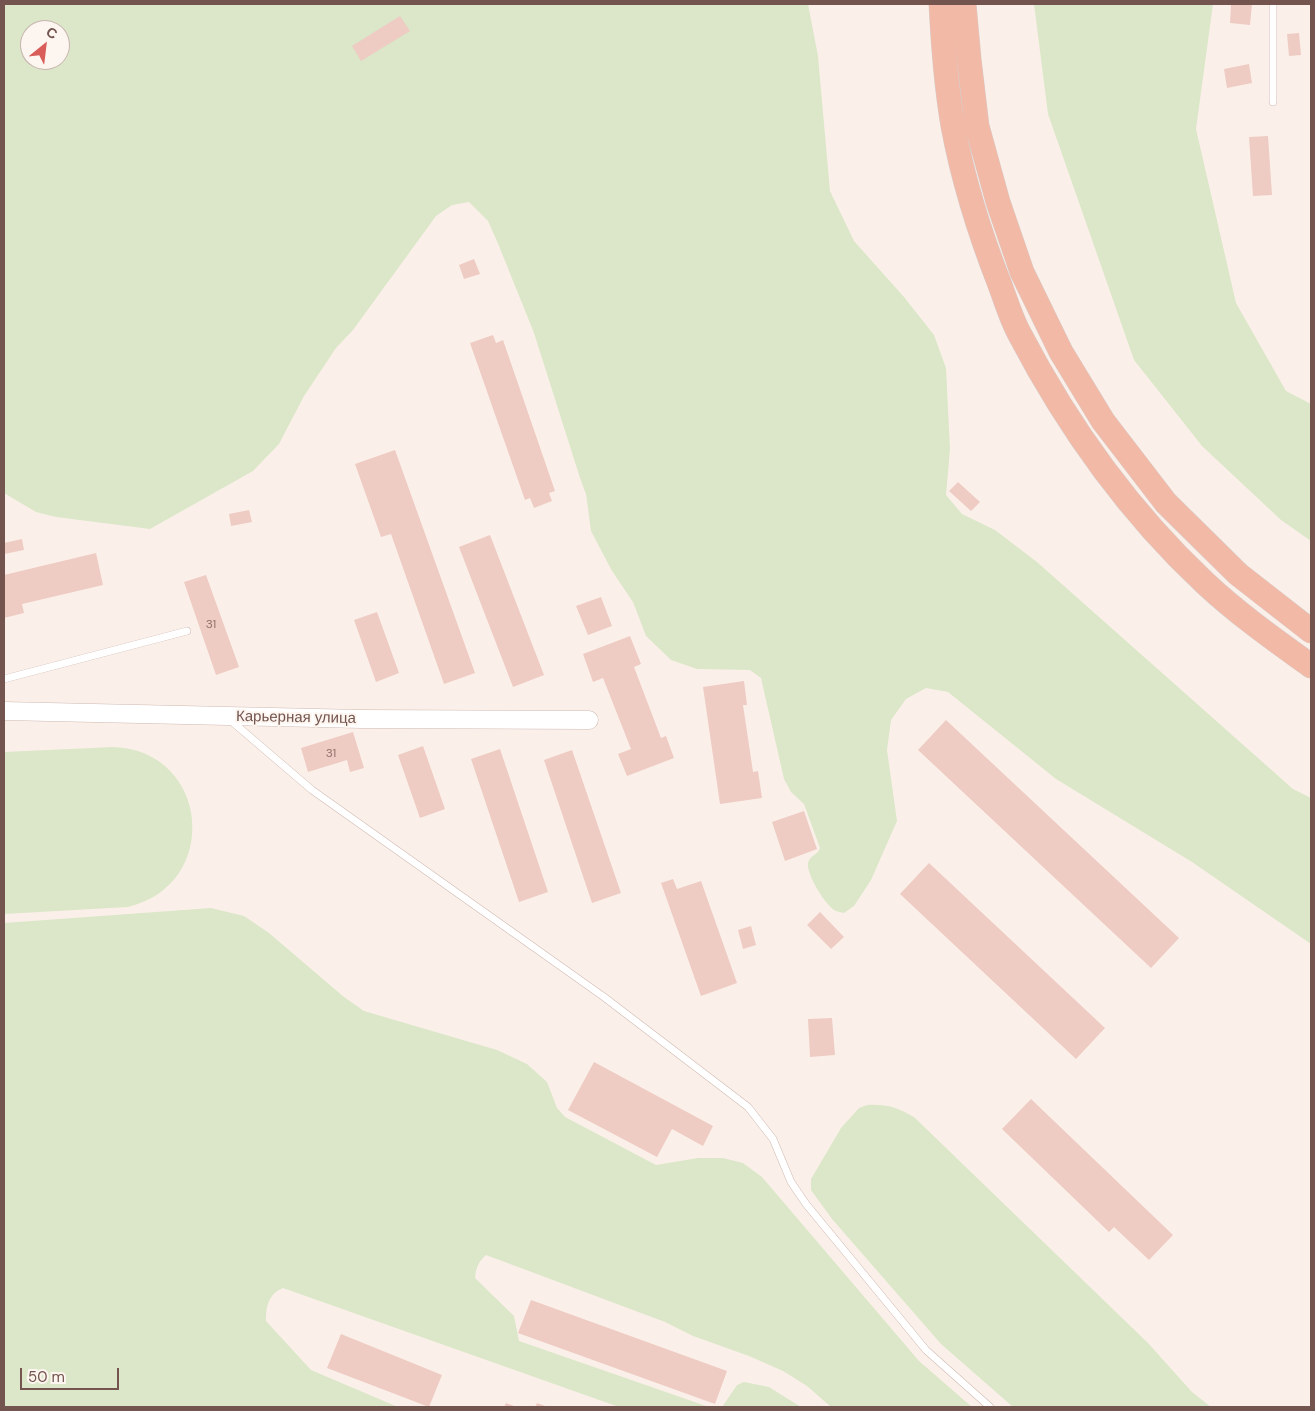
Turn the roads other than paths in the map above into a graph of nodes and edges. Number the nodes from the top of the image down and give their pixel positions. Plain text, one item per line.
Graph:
1 (941, 4) edge
2 (964, 4) edge
3 (1273, 4) edge
4 (1273, 102) dead end
5 (187, 631) dead end
6 (1311, 631) edge
7 (1311, 666) edge
8 (4, 679) edge
9 (4, 711) edge
10 (226, 716) junction
11 (589, 720) dead end
12 (990, 1407) edge

1 - 7 highway
2 - 6 highway
3 - 4 lane
5 - 8 lane
9 - 10 street, Карьерная улица
10 - 11 street, Карьерная улица
10 - 12 lane

